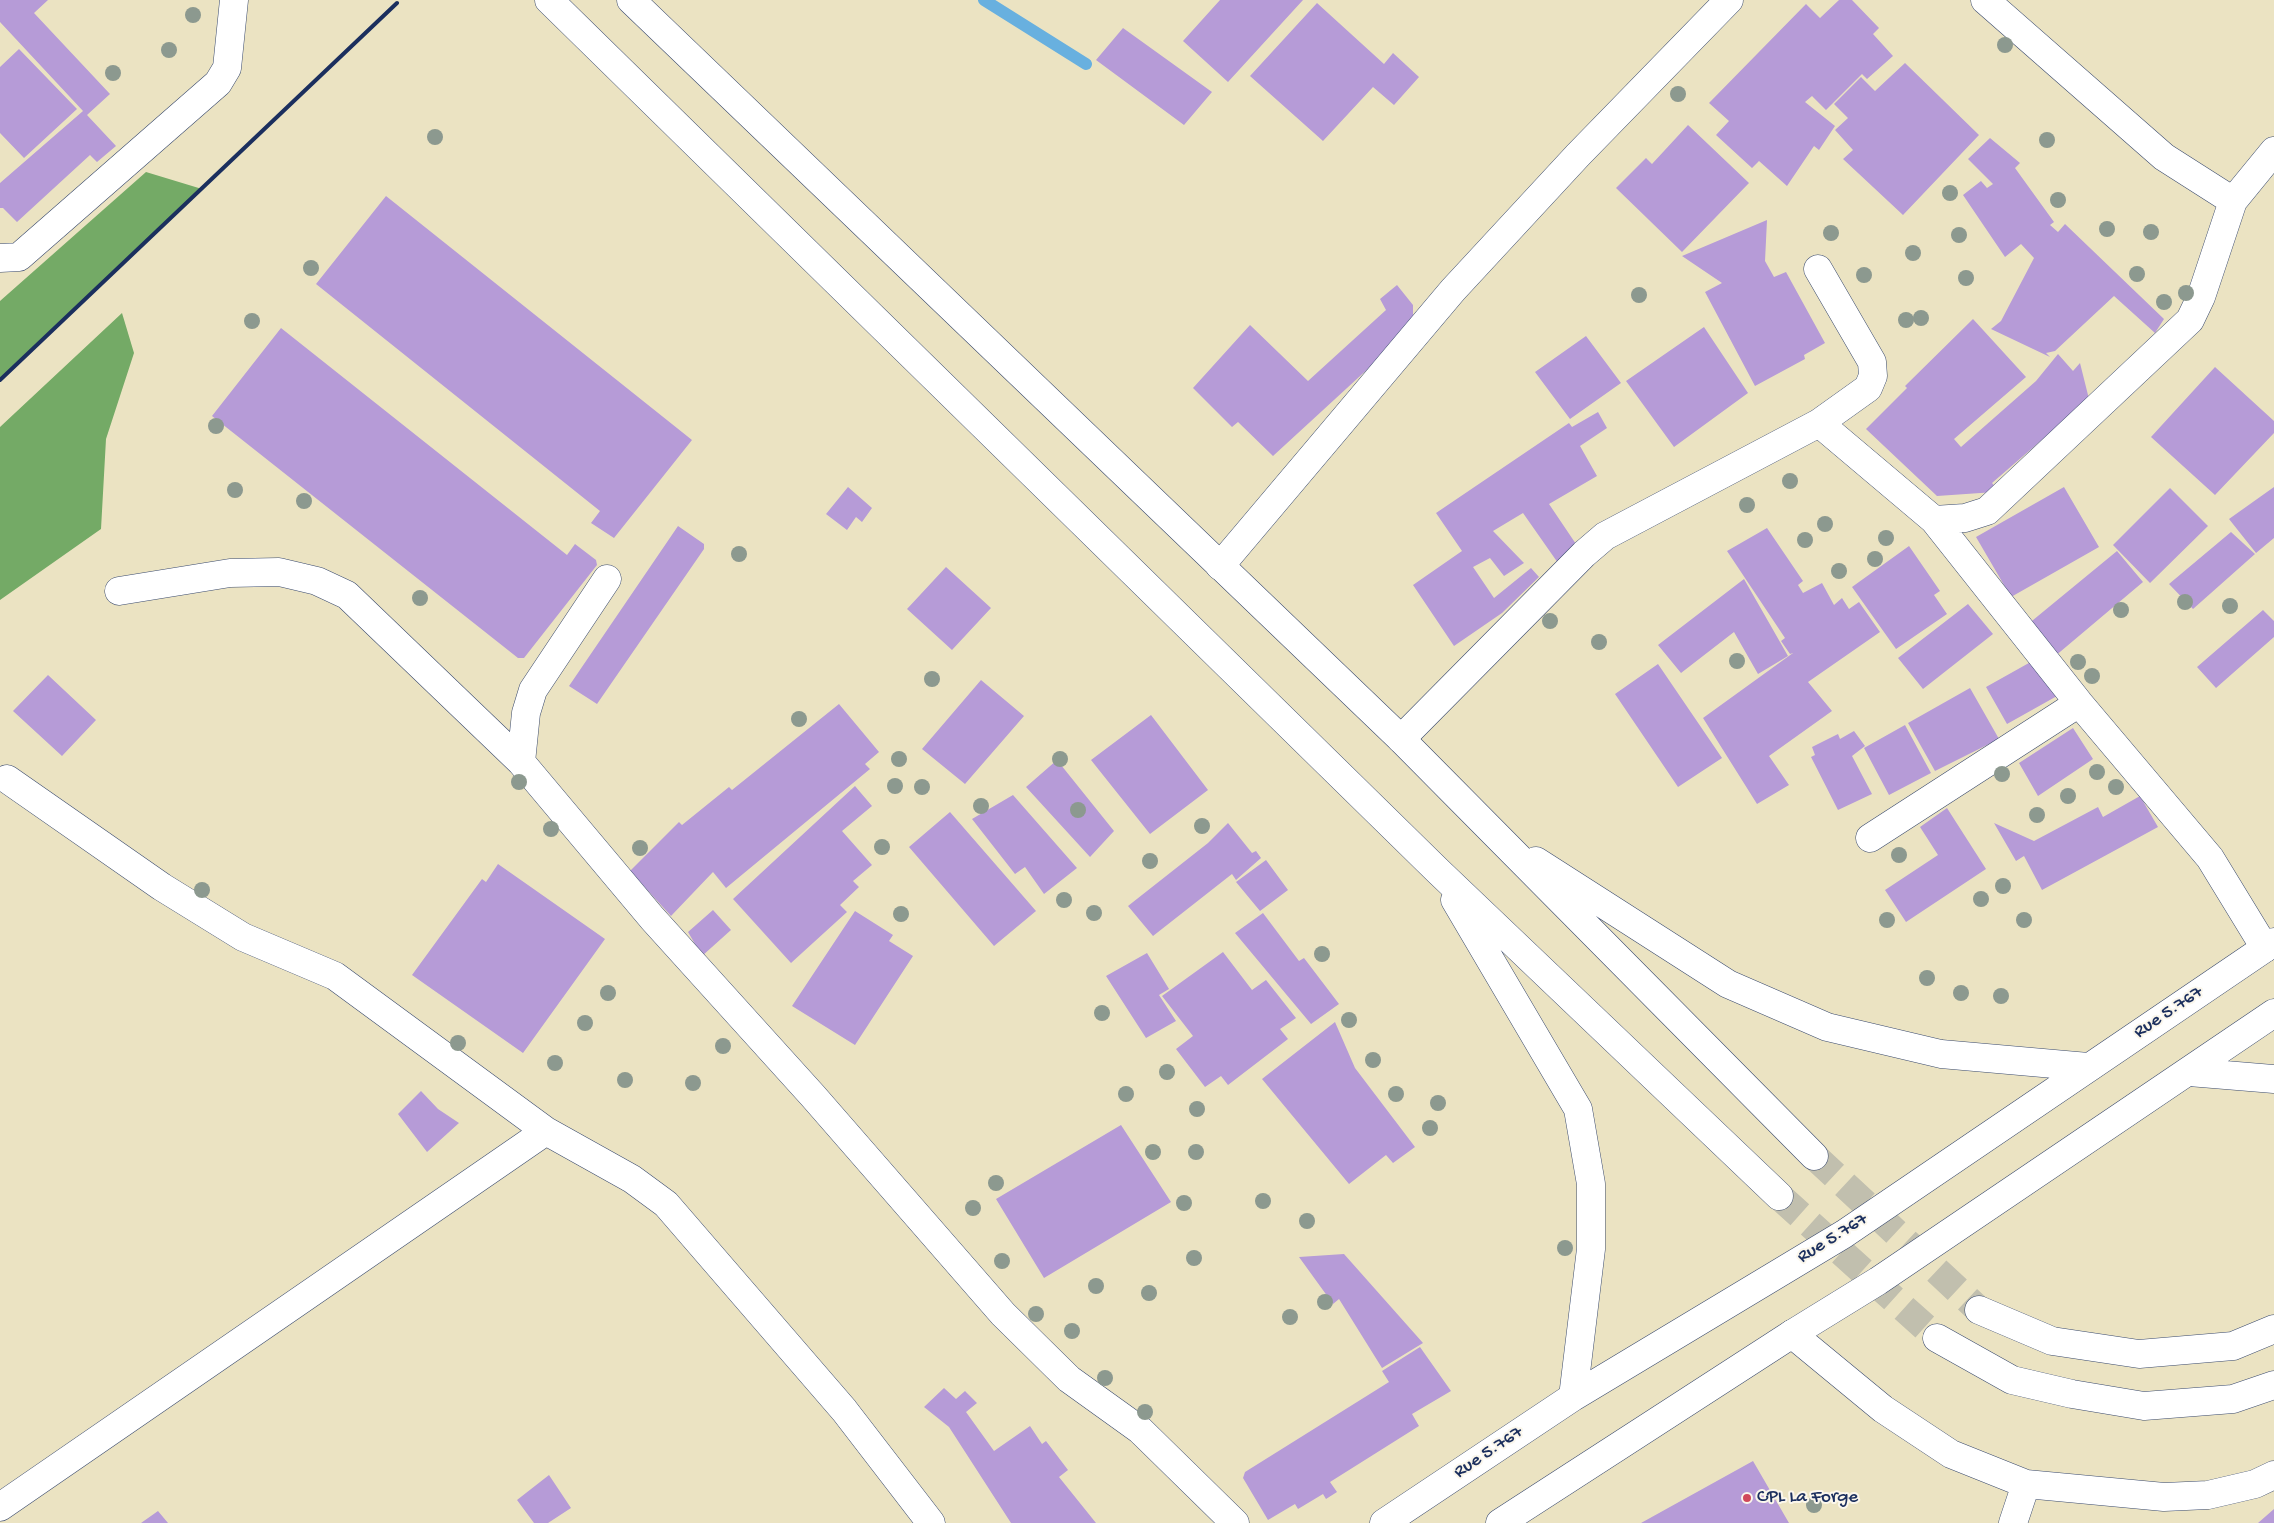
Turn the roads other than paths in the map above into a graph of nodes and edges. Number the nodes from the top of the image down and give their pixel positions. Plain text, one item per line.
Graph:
1 (234, 0) edge
2 (549, 0) edge
3 (631, 0) edge
4 (1729, 0) edge
5 (1985, 0) edge
6 (2274, 151) edge
7 (2233, 200) junction
8 (0, 258) edge
9 (1818, 269) dead end
10 (1820, 424) junction
11 (1934, 520) junction
12 (1220, 566) junction
13 (608, 579) dead end
14 (119, 591) dead end
15 (2078, 703) junction
16 (1401, 740) junction
17 (521, 762) junction
18 (7, 779) dead end
19 (1491, 832) junction
20 (1870, 838) dead end
21 (1438, 871) junction
22 (2270, 945) edge
23 (2274, 1013) edge
24 (2088, 1067) junction
25 (2189, 1072) junction
26 (2274, 1079) edge
27 (546, 1131) junction
28 (1814, 1156) tunnel mouth
29 (1779, 1196) tunnel mouth
30 (1979, 1310) tunnel mouth
31 (2274, 1329) edge
32 (1792, 1334) junction
33 (1937, 1338) tunnel mouth
34 (2274, 1385) edge
35 (1573, 1397) junction
36 (2274, 1475) edge
37 (2026, 1484) junction
38 (0, 1507) edge
39 (931, 1523) edge
40 (1235, 1523) edge
41 (1384, 1523) edge
42 (1500, 1523) edge
43 (2013, 1523) edge

1 - 8 main road
2 - 21 main road
3 - 12 main road
4 - 12 main road
5 - 7 main road
6 - 7 main road
7 - 11 main road
9 - 10 main road
10 - 11 main road
10 - 16 main road
11 - 15 main road
12 - 16 main road
13 - 17 main road
14 - 17 main road
15 - 20 main road
15 - 22 main road
16 - 19 main road
17 - 40 main road
18 - 27 main road
19 - 24 main road
19 - 28 main road
21 - 29 main road
21 - 35 main road
22 - 24 main road, Rue 5.767
23 - 25 main road
24 - 35 main road, Rue 5.767
25 - 26 main road
25 - 32 main road
27 - 38 main road
27 - 39 main road
30 - 31 main road
32 - 37 main road
32 - 42 main road
33 - 34 main road
35 - 41 main road, Rue 5.767
36 - 37 main road
37 - 43 main road

